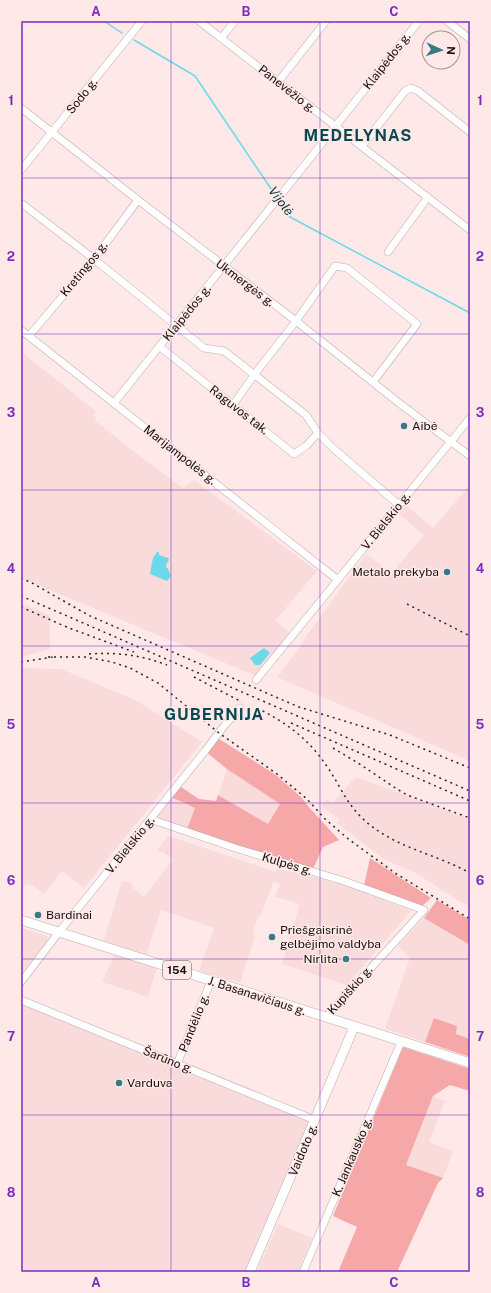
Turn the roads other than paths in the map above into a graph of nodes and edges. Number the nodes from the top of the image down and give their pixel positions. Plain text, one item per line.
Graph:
1 (142, 21) edge
2 (199, 21) edge
3 (235, 21) edge
4 (326, 21) edge
5 (419, 21) edge
6 (447, 21) edge
7 (222, 38) junction
8 (470, 39) edge
9 (278, 82) junction
10 (21, 108) edge
11 (336, 126) junction
12 (52, 132) junction
13 (470, 132) edge
14 (362, 146) junction
15 (21, 170) edge
16 (280, 196) dead end
17 (428, 197) junction
18 (138, 200) junction
19 (21, 203) edge
20 (274, 203) dead end
21 (470, 230) edge
22 (388, 252) dead end
23 (94, 258) junction
24 (224, 267) junction
25 (296, 321) junction
26 (176, 326) junction
27 (21, 330) edge
28 (29, 336) junction
29 (160, 346) junction
30 (254, 375) junction
31 (373, 382) junction
32 (114, 403) junction
33 (233, 405) junction
34 (470, 418) edge
35 (318, 433) junction
36 (451, 442) junction
37 (470, 456) edge
38 (399, 505) junction
39 (338, 580) junction
40 (256, 680) dead end
41 (240, 708) dead end
42 (150, 819) junction
43 (424, 910) joint
44 (21, 920) edge
45 (59, 932) junction
46 (211, 981) junction
47 (21, 982) edge
48 (21, 1000) edge
49 (325, 1018) junction
50 (354, 1027) junction
51 (401, 1042) junction
52 (178, 1064) junction
53 (470, 1064) edge
54 (315, 1120) junction
55 (250, 1272) edge
56 (303, 1272) edge

1 - 12 street, Sodo g.
2 - 7 street, Panevėžio g.
3 - 7 street
4 - 9 street
5 - 11 street, Klaipėdos g.
6 - 8 street
7 - 9 street, Panevėžio g.
9 - 11 street, Panevėžio g.
10 - 12 street, Ukmergės g.
11 - 14 street, Panevėžio g.
11 - 16 street, Klaipėdos g.
12 - 15 street, Sodo g.
12 - 18 street, Ukmergės g.
13 - 14 street
14 - 17 street, Panevėžio g.
17 - 21 street, Panevėžio g.
17 - 22 street
18 - 23 street, Kretingos g.
18 - 24 street, Ukmergės g.
19 - 23 street
20 - 24 street, Klaipėdos g.
23 - 26 street
23 - 28 street, Kretingos g.
24 - 25 street, Ukmergės g.
24 - 26 street, Klaipėdos g.
25 - 30 street
25 - 31 street, Ukmergės g.
25 - 31 street
26 - 29 street, Klaipėdos g.
26 - 30 street
27 - 28 street, Marijampolės g.
28 - 32 street, Marijampolės g.
29 - 32 street, Klaipėdos g.
29 - 33 street, Raguvos tak.
30 - 33 street
30 - 35 street
31 - 36 street, Ukmergės g.
32 - 39 street, Marijampolės g.
33 - 35 street, Raguvos tak.
34 - 36 street, V. Bielskio g.
35 - 38 street
36 - 37 street, Ukmergės g.
36 - 38 street, V. Bielskio g.
38 - 39 street, V. Bielskio g.
39 - 40 street, V. Bielskio g.
41 - 42 street, V. Bielskio g.
42 - 43 street, Kulpės g.
42 - 45 street, V. Bielskio g.
43 - 49 street, Kupiškio g.
44 - 45 main road, J. Basanavičiaus g. / 154
45 - 46 main road, J. Basanavičiaus g. / 154
45 - 47 street, V. Bielskio g.
46 - 49 main road, J. Basanavičiaus g. / 154
46 - 52 street, Pandėlio g.
48 - 52 street, Šarūno g.
49 - 50 main road, J. Basanavičiaus g. / 154
50 - 51 main road, J. Basanavičiaus g. / 154
50 - 54 main road, Vaidoto g.
51 - 53 main road, J. Basanavičiaus g. / 154
51 - 56 street, K. Jankausko g.
52 - 54 street, Šarūno g.
54 - 55 main road, Vaidoto g.

